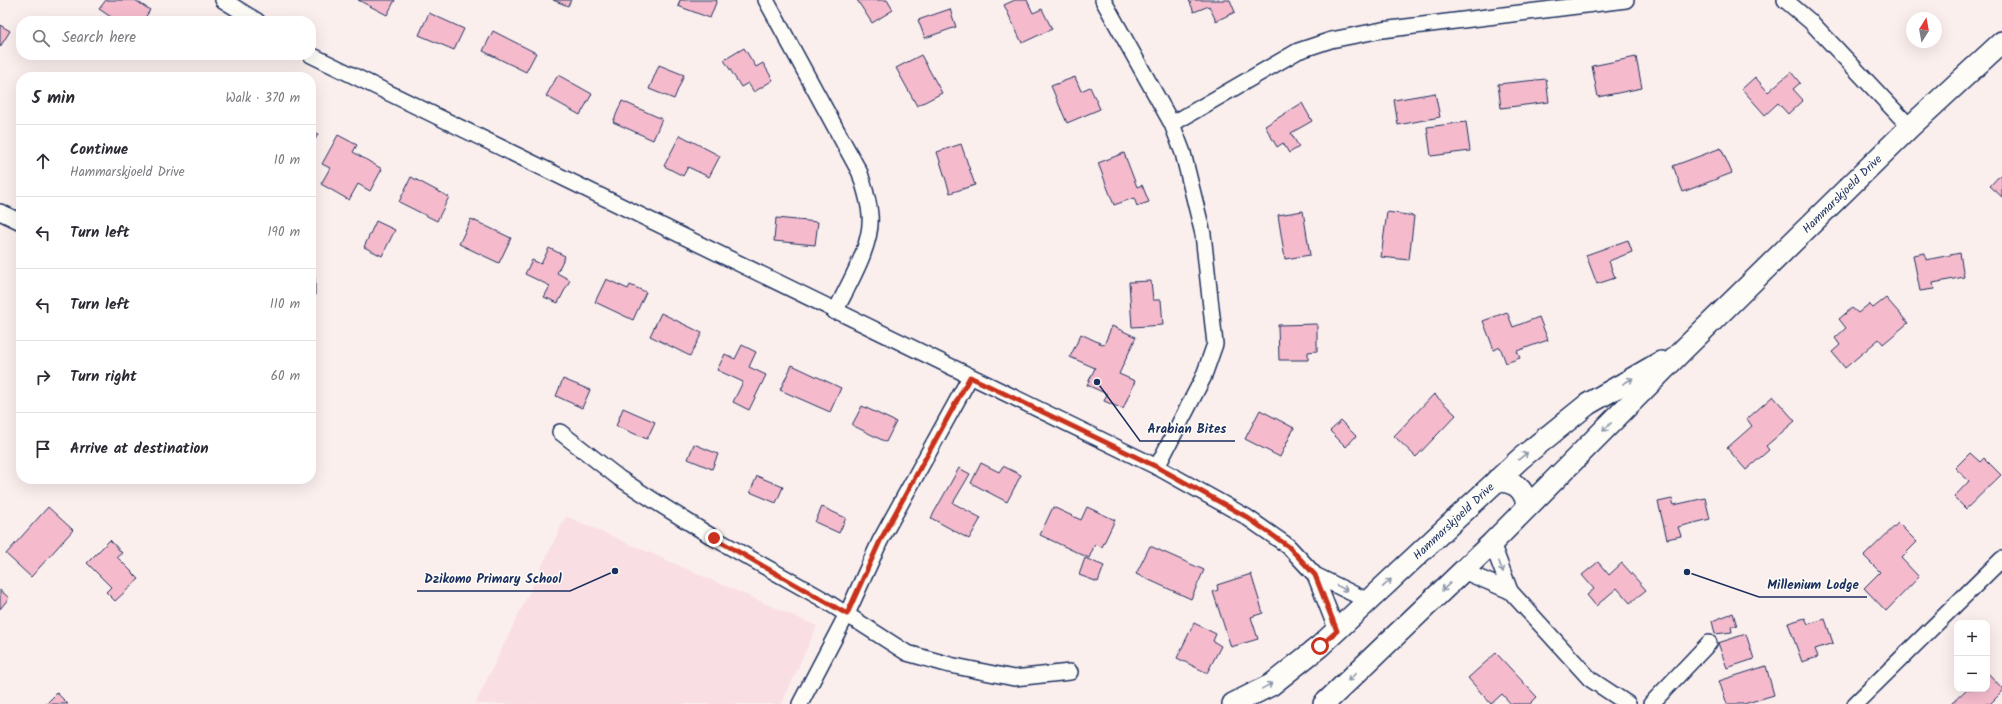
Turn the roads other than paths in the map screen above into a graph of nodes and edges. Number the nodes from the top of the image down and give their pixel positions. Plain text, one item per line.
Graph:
1 (223, 0) edge
2 (766, 0) edge
3 (1103, 0) edge
4 (1626, 0) edge
5 (1785, 0) edge
6 (249, 16) edge
7 (2002, 42) edge
8 (316, 57) edge
9 (1172, 124) junction
10 (1910, 127) junction
11 (0, 212) edge
12 (16, 220) edge
13 (835, 312) junction
14 (1684, 349) junction
15 (970, 377) junction
16 (560, 432) dead end
17 (1157, 467) junction
18 (1497, 480) junction
19 (1528, 506) junction
20 (1492, 543) junction
21 (2002, 559) edge
22 (1462, 571) junction
23 (1315, 575) junction
24 (1510, 591) junction
25 (1368, 601) junction
26 (847, 614) junction
27 (1337, 631) junction
28 (1708, 643) dead end
29 (1070, 672) dead end
30 (800, 704) edge
31 (1233, 704) edge
32 (1324, 704) edge
33 (1628, 704) edge
34 (1651, 704) edge
35 (1855, 704) edge

1 - 6 street
2 - 13 street
3 - 9 street
4 - 9 street
5 - 10 street
7 - 10 main road, Hammarskjoeld Drive
8 - 13 street
9 - 17 street
10 - 14 main road, Hammarskjoeld Drive
11 - 12 street
13 - 15 street
18 -> 14 main road, Hammarskjoeld Drive
14 -> 19 main road, Hammarskjoeld Drive
15 - 17 street
15 - 26 street
16 - 26 street
17 - 23 street
18 - 19 main road
25 -> 18 main road, Hammarskjoeld Drive
19 - 20 main road, Hammarskjoeld Drive
20 - 22 main road, Hammarskjoeld Drive
20 -> 24 street
21 - 35 street
22 - 24 street
22 -> 32 main road, Hammarskjoeld Drive
23 -> 25 street
23 - 27 street
24 - 33 street
25 - 27 main road, Hammarskjoeld Drive
26 - 29 street
26 - 30 street
31 -> 27 main road, Hammarskjoeld Drive
28 - 34 street

